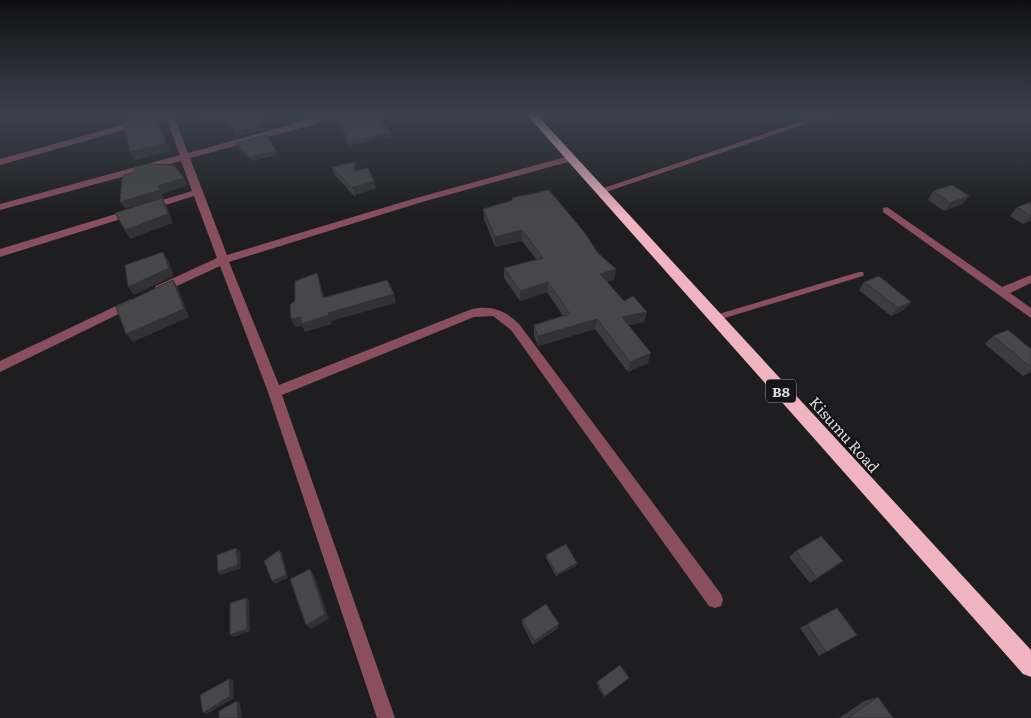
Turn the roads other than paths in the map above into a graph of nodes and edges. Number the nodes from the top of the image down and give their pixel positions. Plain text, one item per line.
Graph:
1 (49, 149) edge
2 (181, 149) edge
3 (212, 149) edge
4 (563, 149) edge
5 (727, 149) edge
6 (184, 156) junction
7 (572, 158) junction
8 (0, 162) edge
9 (600, 191) junction
10 (198, 192) junction
11 (0, 207) edge
12 (887, 210) dead end
13 (0, 253) edge
14 (223, 260) junction
15 (861, 274) dead end
16 (1031, 279) edge
17 (1001, 292) junction
18 (1031, 314) edge
19 (715, 318) junction
20 (0, 367) edge
21 (275, 392) junction
22 (715, 600) dead end
23 (1031, 666) edge
24 (386, 718) edge

1 - 8 street
2 - 6 street
3 - 6 street
4 - 7 highway, Kisumu Road / B8
5 - 9 street
6 - 10 street
6 - 11 street
7 - 9 highway, Kisumu Road / B8
7 - 14 street
9 - 19 highway, Kisumu Road / B8
10 - 13 street
10 - 14 street
12 - 17 street
14 - 20 street
14 - 21 street
15 - 19 lane
16 - 17 street
17 - 18 street
19 - 23 highway, Kisumu Road / B8
21 - 22 street
21 - 24 street

